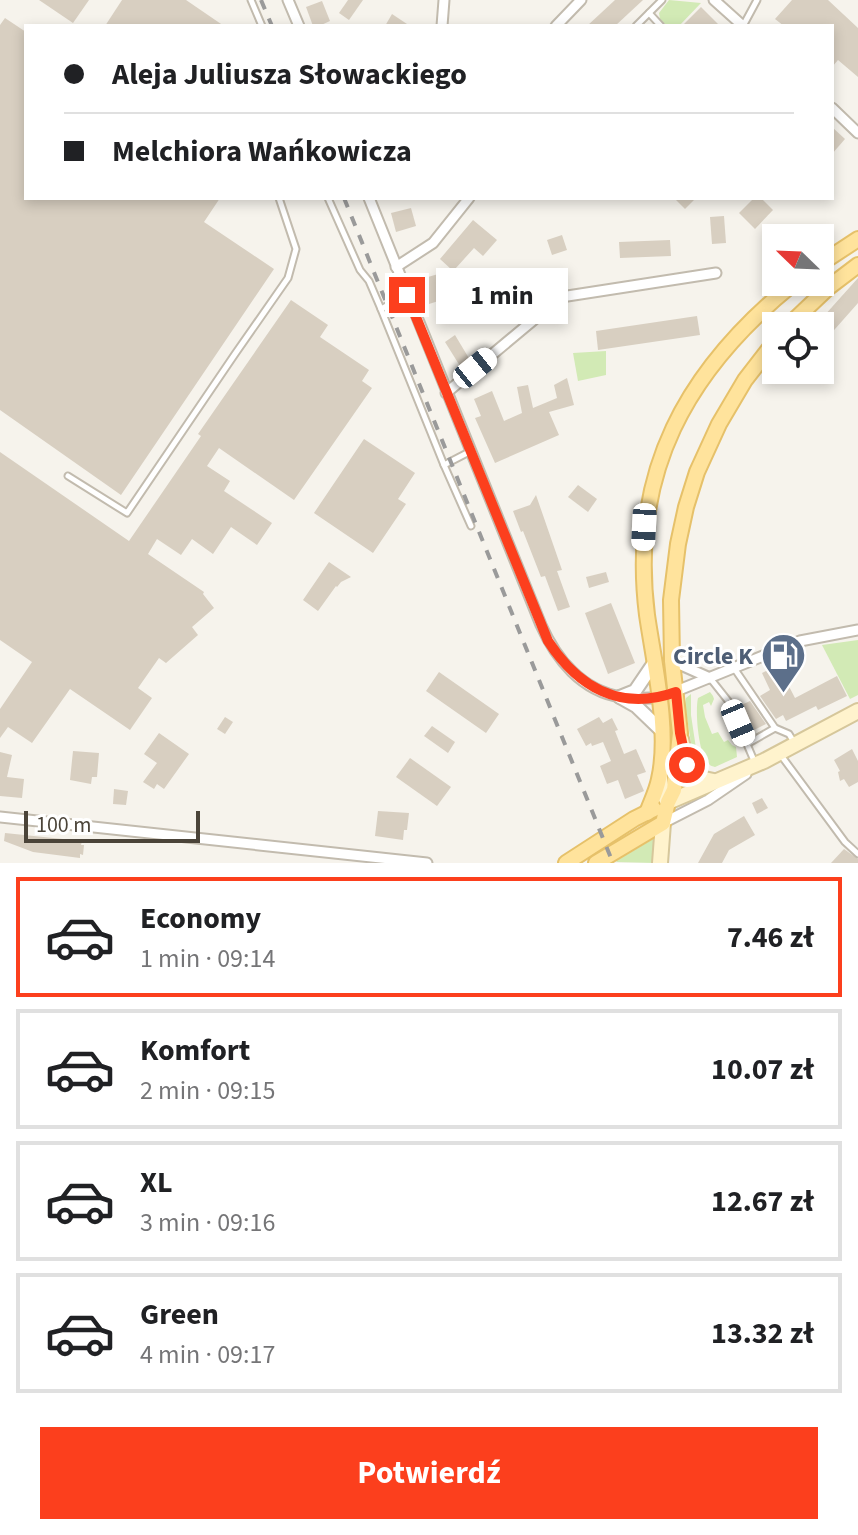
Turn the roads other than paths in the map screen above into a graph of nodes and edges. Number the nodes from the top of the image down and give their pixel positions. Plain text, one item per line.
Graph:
1 (251, 0) edge
2 (288, 0) edge
3 (444, 0) edge
4 (581, 0) edge
5 (662, 0) edge
6 (714, 0) edge
7 (757, 0) edge
8 (649, 13) junction
9 (261, 24) edge
10 (298, 24) edge
11 (442, 24) edge
12 (558, 24) edge
13 (638, 24) edge
14 (659, 24) edge
15 (741, 24) edge
16 (744, 24) edge
17 (834, 110) edge
18 (858, 133) edge
19 (280, 200) edge
20 (329, 200) edge
21 (370, 200) edge
22 (467, 200) edge
23 (858, 239) edge
24 (834, 255) edge
25 (858, 265) edge
26 (396, 267) junction
27 (716, 273) dead end
28 (407, 295) junction
29 (778, 296) edge
30 (381, 309) junction
31 (803, 312) edge
32 (762, 358) edge
33 (446, 393) junction
34 (471, 451) junction
35 (444, 465) junction
36 (68, 476) dead end
37 (471, 526) dead end
38 (858, 630) edge
39 (672, 661) junction
40 (654, 663) junction
41 (734, 668) junction
42 (710, 678) junction
43 (676, 692) junction
44 (620, 697) junction
45 (659, 698) junction
46 (858, 711) edge
47 (775, 728) junction
48 (662, 731) junction
49 (680, 733) junction
50 (747, 744) junction
51 (796, 744) junction
52 (779, 753) junction
53 (760, 762) junction
54 (660, 778) junction
55 (713, 781) junction
56 (668, 802) junction
57 (647, 813) junction
58 (0, 817) edge
59 (663, 823) junction
60 (858, 854) edge
61 (427, 863) edge
62 (566, 863) edge
63 (596, 863) edge
64 (660, 863) edge

1 - 9 lane
2 - 10 street
3 - 11 street
4 - 12 street
5 - 8 lane
6 - 15 street
7 - 16 lane
8 - 13 lane
8 - 14 lane
17 - 18 street
19 - 36 lane
20 - 30 lane
21 - 26 street
22 - 26 street
23 - 24 main road
25 - 31 main road
26 - 28 street
27 - 33 street
28 - 30 lane
28 - 33 street
29 - 40 main road
30 - 35 lane
32 - 39 main road
33 - 34 street
34 - 35 lane
34 - 44 street
35 - 37 lane
38 - 41 street
39 - 42 street
39 - 43 main road
40 - 44 street
40 - 45 main road
41 - 42 street
41 - 47 lane
42 - 43 street
42 - 50 lane
43 - 45 street
43 - 49 main road
44 - 45 street
44 - 48 street
45 - 48 main road
46 - 51 main road
47 - 50 lane
47 - 51 lane
48 - 54 main road
49 - 55 main road
49 - 56 main road
50 - 53 lane
51 - 52 main road
52 - 53 main road
52 - 60 lane
53 - 55 main road
53 - 59 street
54 - 56 main road
54 - 57 main road
55 - 56 main road
56 - 57 main road
56 - 59 main road
57 - 62 main road
58 - 61 street
59 - 63 main road
59 - 64 main road

